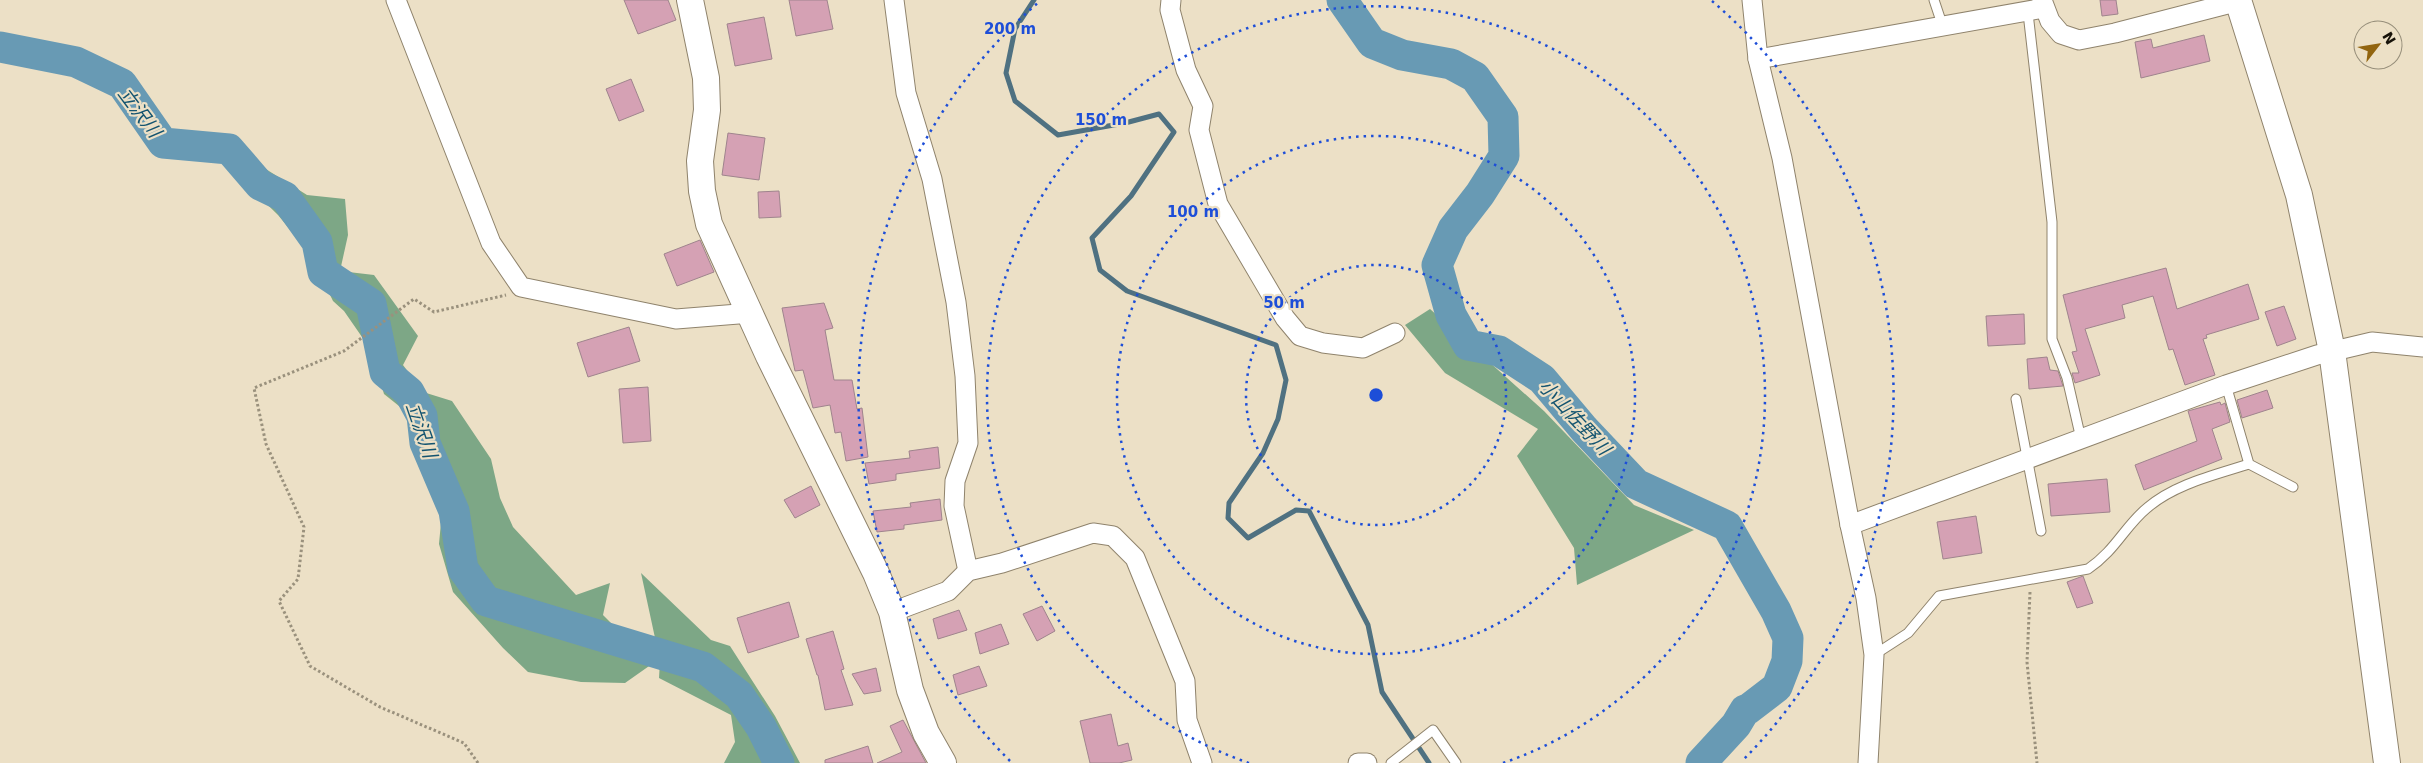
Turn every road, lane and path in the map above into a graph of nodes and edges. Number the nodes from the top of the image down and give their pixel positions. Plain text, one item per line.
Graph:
1 (396, 0) edge
2 (690, 0) edge
3 (894, 0) edge
4 (1171, 0) edge
5 (1752, 0) edge
6 (1934, 0) edge
7 (2239, 1) edge
8 (2038, 7) edge
9 (1943, 27) junction
10 (1758, 59) junction
11 (521, 287) junction
12 (751, 313) junction
13 (1395, 334) dead end
14 (2423, 347) edge
15 (2332, 351) junction
16 (2226, 384) junction
17 (2016, 399) dead end
18 (2081, 439) junction
19 (2027, 460) junction
20 (2249, 464) junction
21 (2292, 487) dead end
22 (1850, 525) junction
23 (2041, 531) dead end
24 (968, 571) junction
25 (2031, 580) junction
26 (892, 612) junction
27 (1874, 655) junction
28 (478, 763) edge
29 (943, 763) edge
30 (1202, 763) edge
31 (1358, 763) edge
32 (1367, 763) edge
33 (1391, 763) edge
34 (1456, 763) edge
35 (1868, 763) edge
36 (2037, 763) edge
37 (2387, 763) edge

1 - 11 street
2 - 12 street
3 - 24 street
4 - 13 street
5 - 10 street
6 - 9 lane
7 - 8 street
7 - 15 street
8 - 9 street
8 - 18 lane
9 - 10 street
10 - 22 street
11 - 12 street
11 - 28 path
12 - 26 street
14 - 15 street
15 - 16 street
15 - 37 street
16 - 18 street
16 - 20 lane
17 - 19 lane
18 - 19 street
19 - 22 street
19 - 23 lane
20 - 21 lane
20 - 25 lane
22 - 27 street
24 - 26 street
24 - 30 street
25 - 27 lane
25 - 36 path
26 - 29 street
27 - 35 street
31 - 32 street
33 - 34 lane

